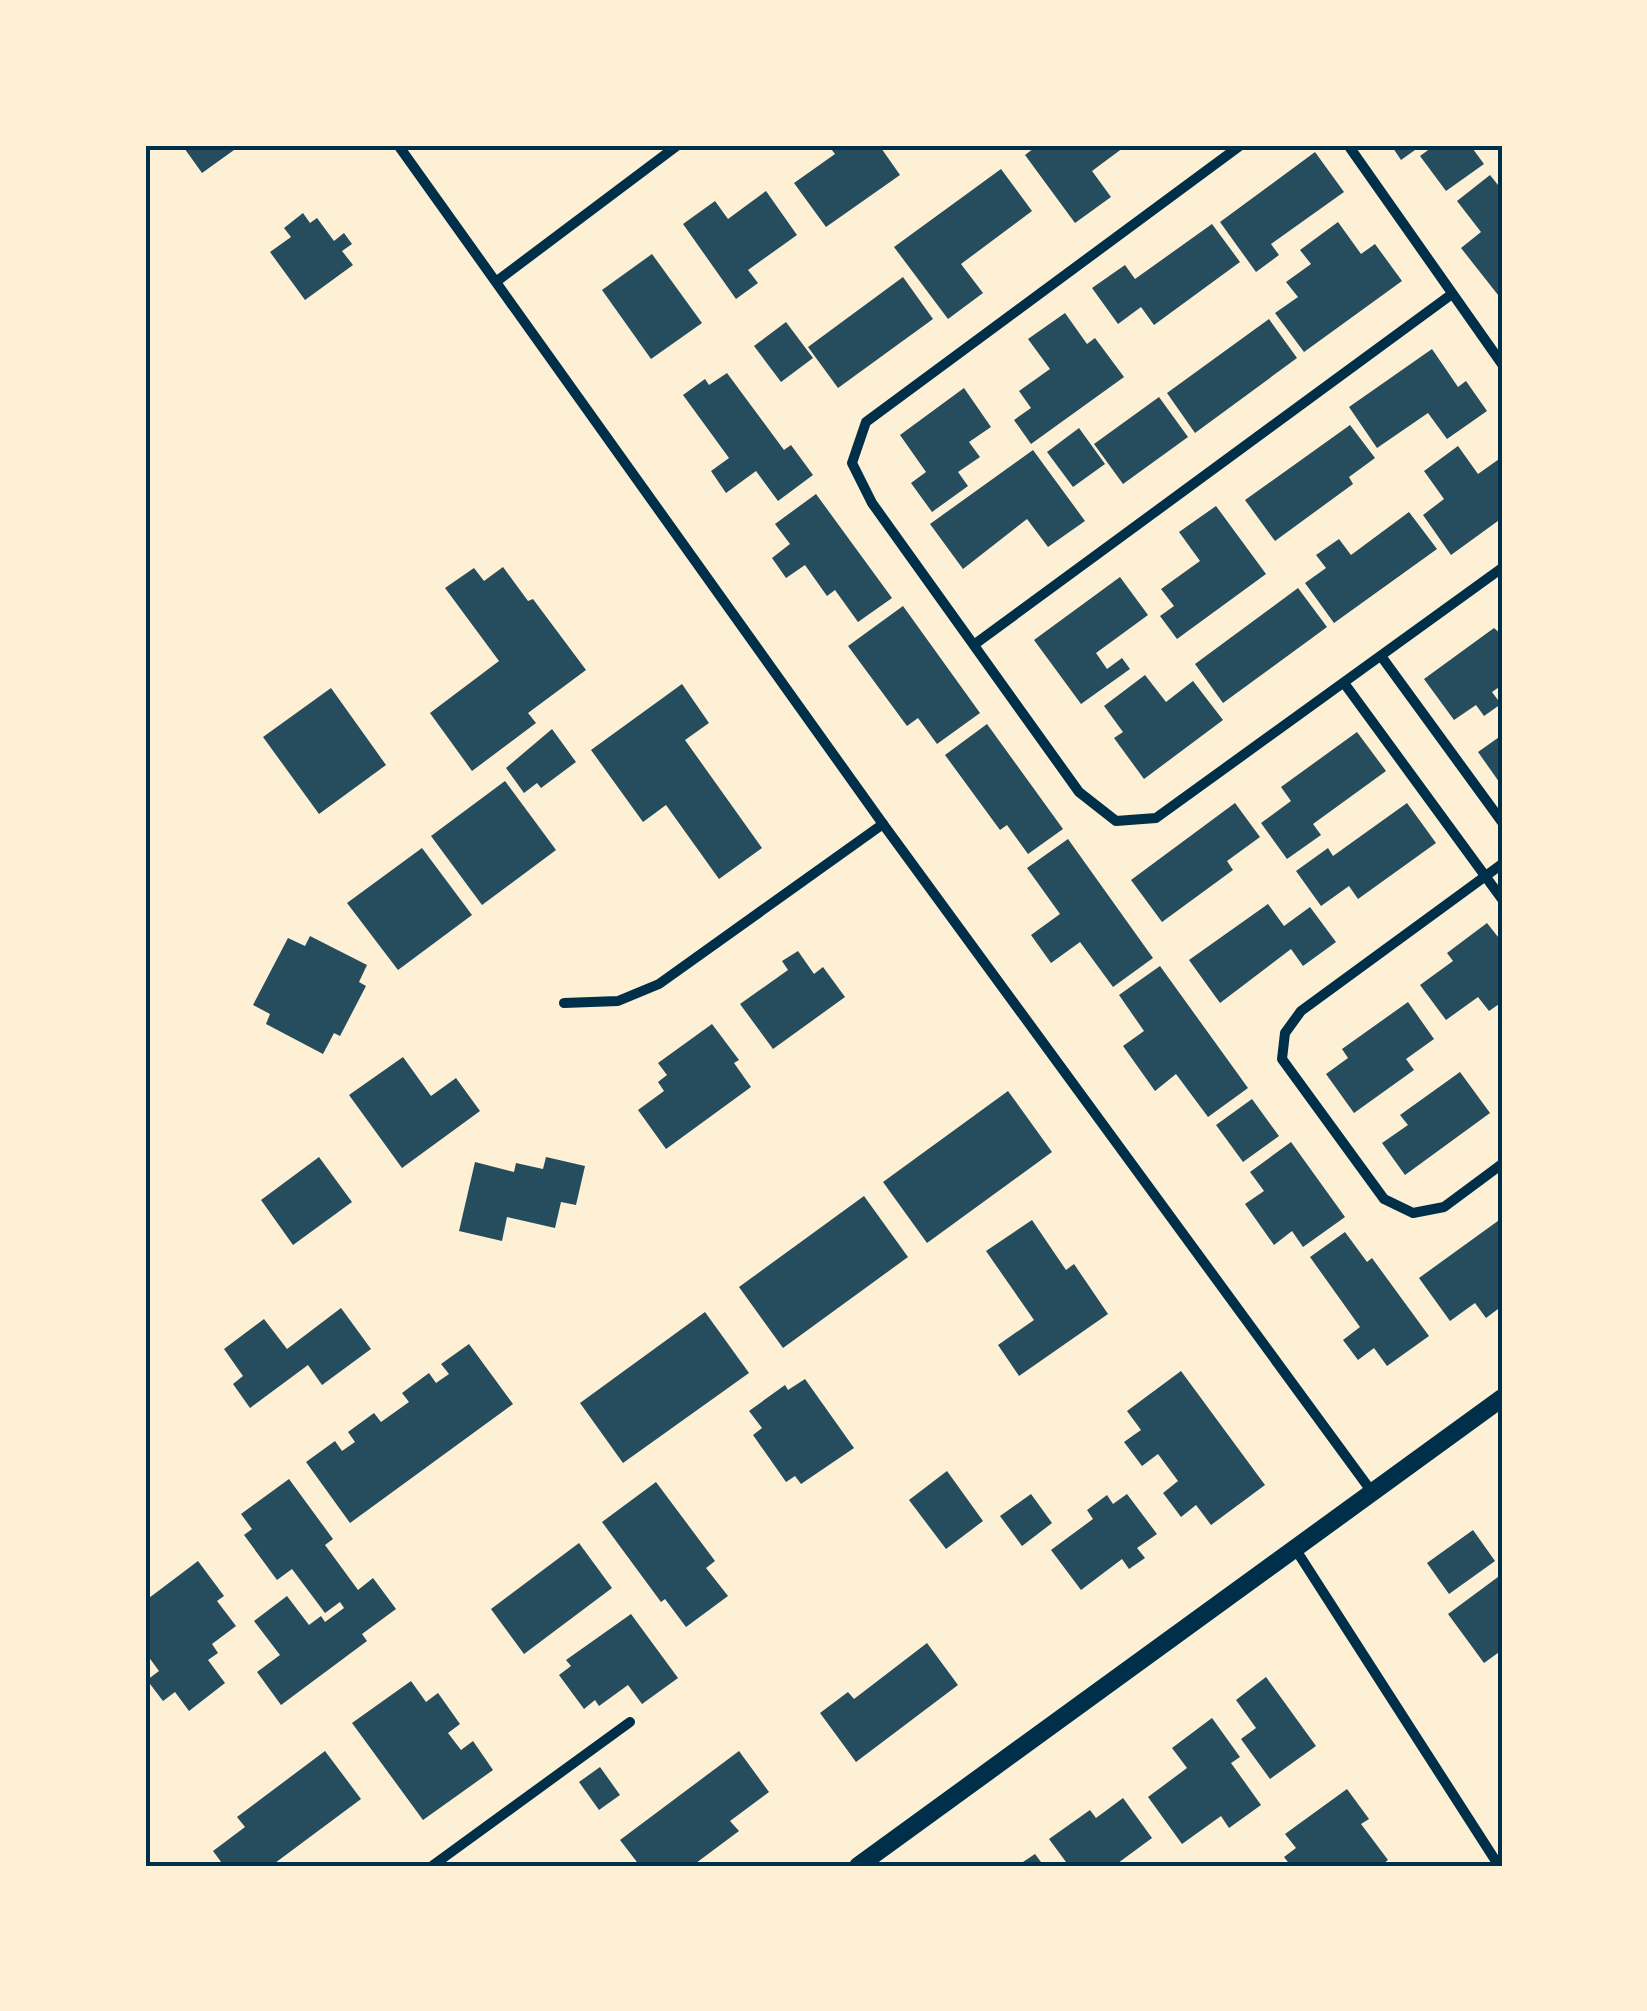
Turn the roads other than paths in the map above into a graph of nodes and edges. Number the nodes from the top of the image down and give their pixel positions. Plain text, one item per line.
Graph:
1 (398, 145) edge
2 (678, 145) edge
3 (1240, 145) edge
4 (1348, 145) edge
5 (496, 281) junction
6 (1452, 294) junction
7 (1502, 364) edge
8 (1502, 568) edge
9 (975, 644) junction
10 (1381, 656) junction
11 (1344, 683) junction
12 (1502, 822) edge
13 (883, 824) junction
14 (1502, 864) edge
15 (1485, 876) junction
16 (1502, 899) edge
17 (564, 1003) dead end
18 (1502, 1164) edge
19 (1502, 1398) edge
20 (1372, 1492) junction
21 (1296, 1550) junction
22 (630, 1722) dead end
23 (432, 1866) edge
24 (858, 1866) edge
25 (1499, 1866) edge

1 - 5 street
2 - 5 street
3 - 9 street
4 - 6 street
5 - 13 street
6 - 7 street
6 - 9 street
8 - 10 street
9 - 11 street
10 - 11 street
10 - 12 street
11 - 15 street
13 - 17 street
13 - 20 street
14 - 15 street
15 - 16 street
15 - 18 street
19 - 20 street
20 - 21 street
21 - 24 street
21 - 25 street
22 - 23 street

